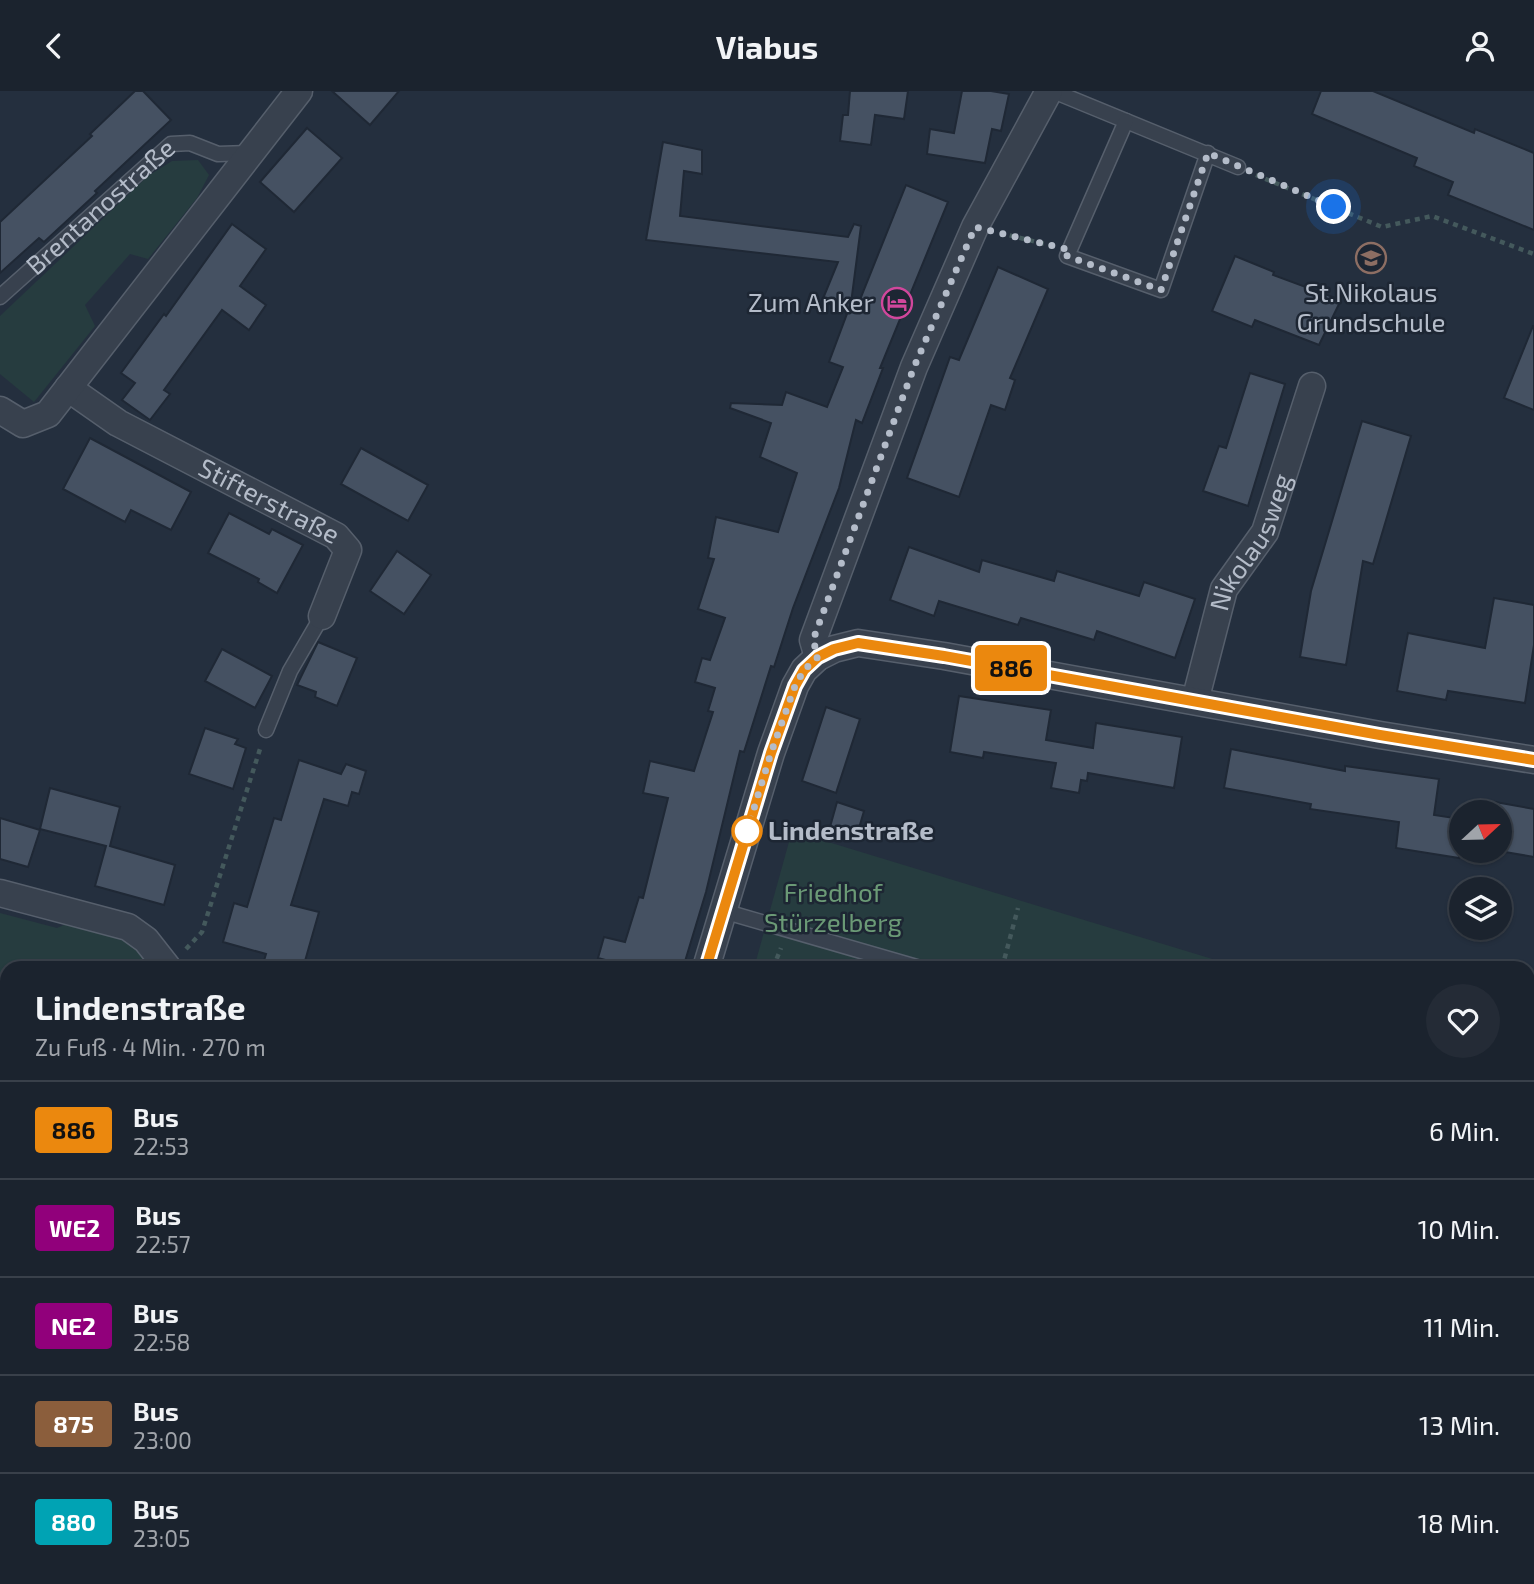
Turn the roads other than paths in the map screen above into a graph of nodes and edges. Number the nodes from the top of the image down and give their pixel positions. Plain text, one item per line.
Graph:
1 (299, 91) edge
2 (1051, 91) edge
3 (1126, 121) junction
4 (250, 153) junction
5 (1208, 153) junction
6 (1238, 167) road end
7 (0, 297) edge
8 (1312, 386) dead end
9 (68, 389) junction
10 (0, 410) edge
11 (322, 616) joint
12 (818, 657) junction
13 (1195, 701) junction
14 (266, 730) road end
15 (1534, 760) edge
16 (0, 893) edge
17 (723, 911) junction
18 (177, 959) edge
19 (708, 961) edge
20 (896, 961) edge

1 - 4 street
2 - 3 lane
2 - 12 street
3 - 5 lane
3 - 5 lane
4 - 7 lane, Brentanostraße
4 - 9 street
5 - 6 lane
8 - 13 street, Nikolausweg
9 - 10 street
9 - 11 street, Stifterstraße
11 - 14 lane, Stifterstraße
12 - 13 street
12 - 17 street
13 - 15 street
16 - 18 street
17 - 19 street
17 - 20 lane

